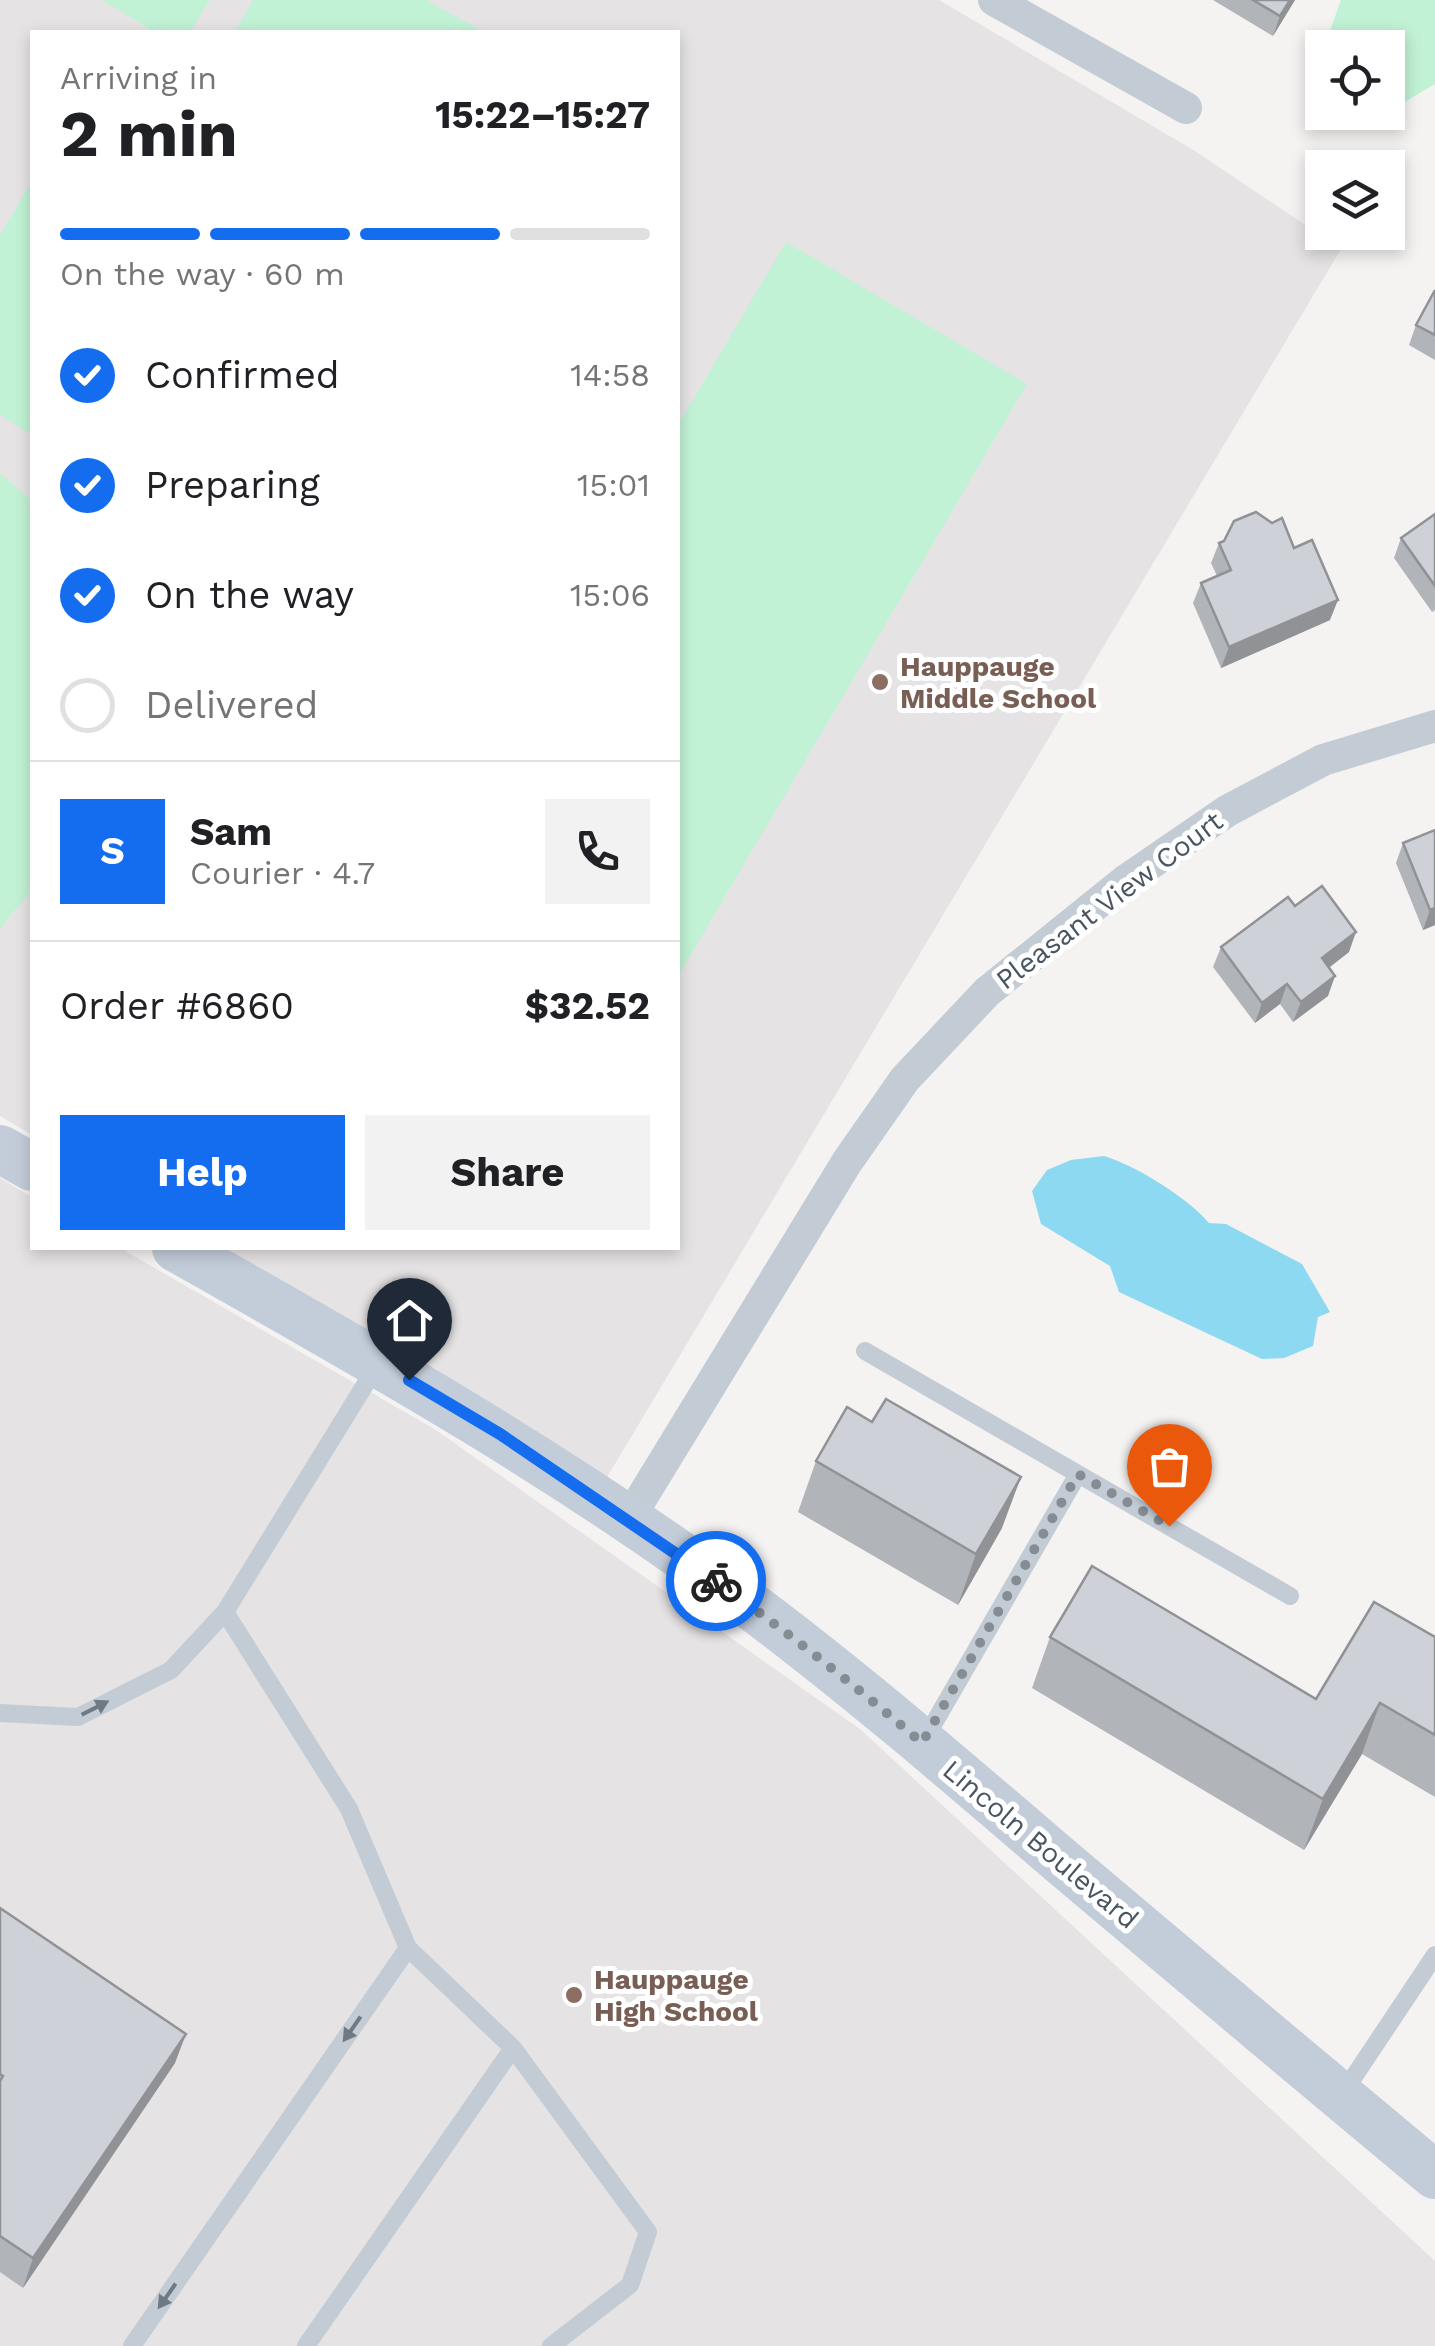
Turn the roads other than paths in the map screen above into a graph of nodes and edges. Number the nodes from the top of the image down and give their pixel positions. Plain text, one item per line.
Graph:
1 (994, 0) edge
2 (1186, 108) dead end
3 (1435, 726) edge
4 (0, 1149) edge
5 (30, 1166) edge
6 (180, 1250) edge
7 (865, 1352) dead end
8 (379, 1362) junction
9 (1078, 1474) junction
10 (628, 1520) junction
11 (1290, 1596) dead end
12 (225, 1612) junction
13 (0, 1713) edge
14 (922, 1743) junction
15 (408, 1948) junction
16 (1435, 1956) edge
17 (512, 2048) junction
18 (1340, 2096) junction
19 (1435, 2175) edge
20 (132, 2346) edge
21 (306, 2346) edge
22 (551, 2346) edge

1 - 2 street
3 - 10 street, Pleasant View Court
4 - 5 street
6 - 8 street, Lincoln Boulevard
7 - 9 lane
8 - 10 street, Lincoln Boulevard
8 - 12 lane
9 - 11 lane
9 - 14 lane
10 - 14 street, Lincoln Boulevard
13 -> 12 lane
12 - 15 lane
14 - 18 street, Lincoln Boulevard
15 - 17 lane
15 -> 20 lane
16 - 18 lane
17 - 21 lane
17 - 22 lane
18 - 19 street, Lincoln Boulevard

